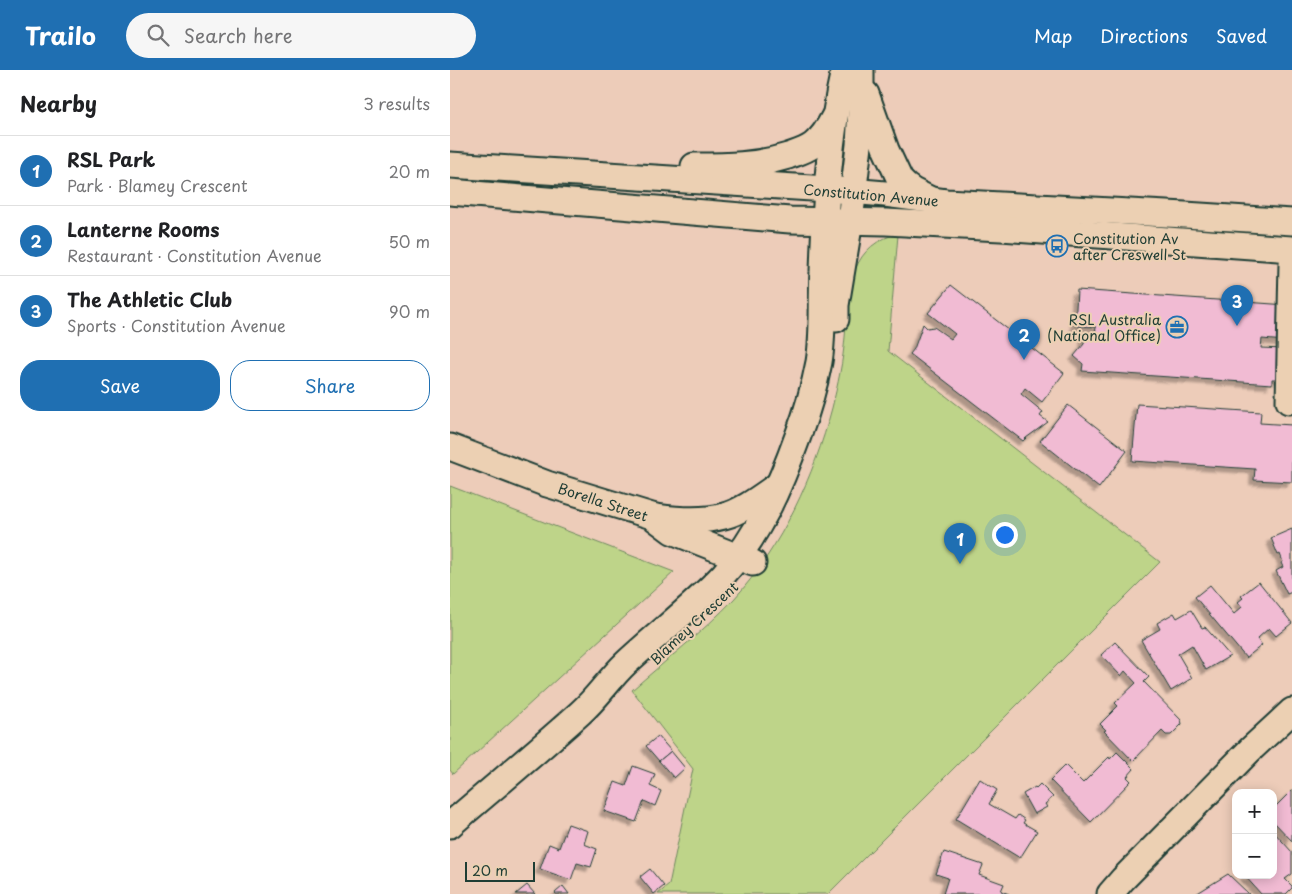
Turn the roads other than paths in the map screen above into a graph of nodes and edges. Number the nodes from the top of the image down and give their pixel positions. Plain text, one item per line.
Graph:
1 (856, 72) edge
2 (838, 104) junction
3 (450, 165) edge
4 (626, 176) junction
5 (827, 190) junction
6 (450, 192) edge
7 (853, 192) junction
8 (946, 202) junction
9 (825, 220) junction
10 (850, 221) junction
11 (1291, 222) edge
12 (1290, 254) edge
13 (1289, 401) dead end
14 (450, 447) edge
15 (780, 483) junction
16 (652, 516) junction
17 (745, 560) junction
18 (1292, 711) edge
19 (450, 825) edge
20 (1110, 894) edge

1 - 2 street
1 - 7 street, Blamey Crescent
1 - 8 street
2 - 4 street
2 - 5 street, Blamey Crescent
3 - 4 street, Constitution Avenue
4 - 5 street, Constitution Avenue
5 - 7 street, Constitution Avenue
5 - 9 street, Blamey Crescent
6 - 9 street, Constitution Avenue
7 - 8 street, Constitution Avenue
7 - 10 street, Blamey Crescent
8 - 11 street, Constitution Avenue
9 - 10 street, Constitution Avenue
9 - 15 street, Blamey Crescent
10 - 12 street, Constitution Avenue
10 - 17 street, Blamey Crescent
11 - 12 street
12 - 13 street
14 - 16 street, Borella Street
15 - 16 street
15 - 17 street, Blamey Crescent
16 - 17 street, Borella Street
17 - 19 street, Blamey Crescent
18 - 20 street

